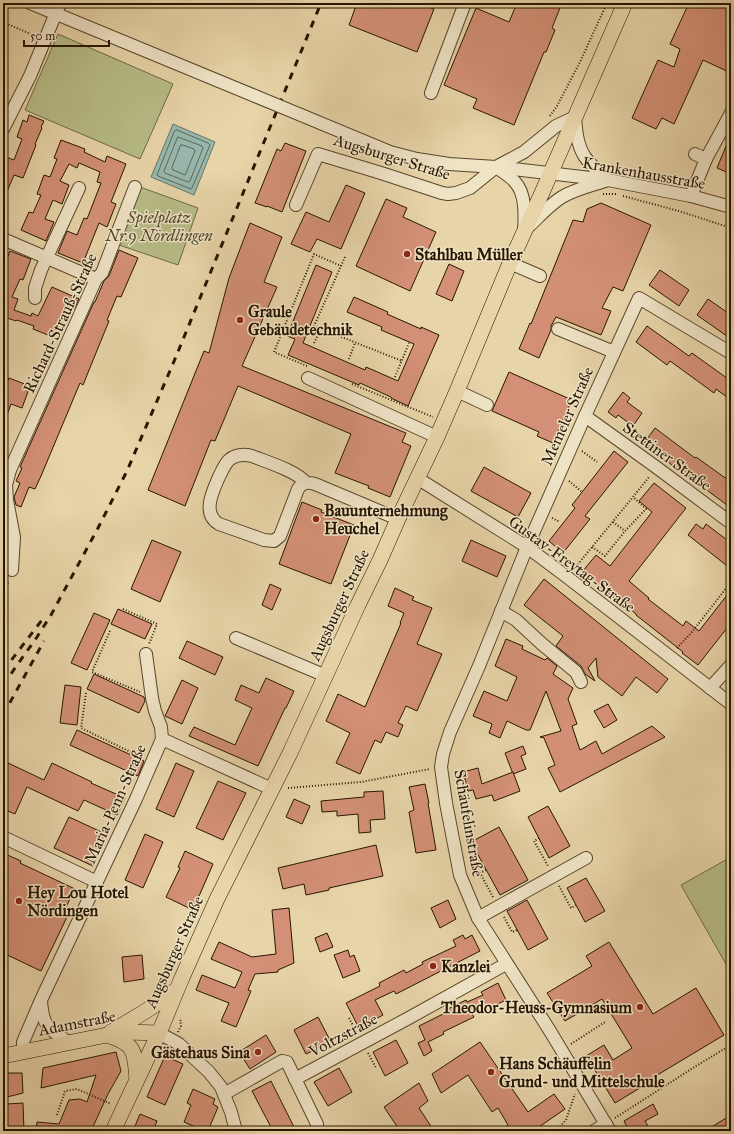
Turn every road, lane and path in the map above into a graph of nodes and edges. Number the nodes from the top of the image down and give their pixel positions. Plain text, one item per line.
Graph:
1 (30, 3) edge
2 (465, 3) edge
3 (607, 3) edge
4 (625, 3) edge
5 (58, 8) edge
6 (3, 22) edge
7 (46, 40) junction
8 (430, 93) dead end
9 (731, 113) edge
10 (575, 117) junction
11 (547, 120) dead end
12 (3, 129) edge
13 (496, 167) junction
14 (550, 174) junction
15 (608, 180) junction
16 (135, 187) dead end
17 (79, 188) dead end
18 (602, 194) dead end
19 (691, 196) junction
20 (296, 205) dead end
21 (731, 207) edge
22 (731, 228) edge
23 (524, 232) junction
24 (3, 239) edge
25 (345, 257) dead end
26 (47, 258) junction
27 (510, 263) junction
28 (340, 266) junction
29 (540, 276) dead end
30 (96, 280) junction
31 (35, 298) dead end
32 (321, 329) junction
33 (558, 329) dead end
34 (356, 343) junction
35 (409, 343) dead end
36 (314, 344) dead end
37 (614, 352) junction
38 (731, 353) edge
39 (349, 359) dead end
40 (402, 361) junction
41 (307, 372) joint
42 (395, 377) dead end
43 (350, 383) dead end
44 (457, 391) junction
45 (487, 405) dead end
46 (584, 416) junction
47 (443, 421) junction
48 (437, 437) junction
49 (573, 443) junction
50 (597, 462) dead end
51 (656, 467) junction
52 (6, 468) edge
53 (559, 473) junction
54 (417, 478) junction
55 (306, 483) junction
56 (582, 492) dead end
57 (633, 497) junction
58 (398, 519) junction
59 (613, 522) junction
60 (731, 523) edge
61 (625, 531) junction
62 (526, 547) junction
63 (592, 548) junction
64 (12, 570) dead end
65 (567, 577) junction
66 (731, 582) edge
67 (123, 609) dead end
68 (501, 611) junction
69 (110, 631) dead end
70 (236, 638) dead end
71 (146, 654) joint
72 (669, 656) junction
73 (731, 665) edge
74 (326, 676) junction
75 (581, 682) dead end
76 (706, 685) junction
77 (86, 693) dead end
78 (152, 698) junction
79 (731, 704) edge
80 (162, 739) junction
81 (152, 761) junction
82 (442, 767) junction
83 (272, 789) junction
84 (3, 837) edge
85 (539, 838) dead end
86 (586, 858) dead end
87 (486, 870) dead end
88 (554, 876) junction
89 (97, 882) junction
90 (576, 905) dead end
91 (498, 907) junction
92 (478, 918) junction
93 (517, 930) dead end
94 (506, 964) junction
95 (177, 989) junction
96 (41, 991) junction
97 (605, 1022) dead end
98 (159, 1032) junction
99 (107, 1035) junction
100 (68, 1042) junction
101 (731, 1045) edge
102 (561, 1051) junction
103 (23, 1052) junction
104 (3, 1056) edge
105 (295, 1079) junction
106 (137, 1080) junction
107 (583, 1086) junction
108 (224, 1094) junction
109 (123, 1110) junction
110 (57, 1115) dead end
111 (317, 1124) dead end
112 (608, 1127) edge
113 (113, 1131) edge
114 (236, 1131) edge
115 (556, 1131) edge
116 (594, 1131) edge

1 - 5 street
2 - 8 street
3 - 11 path
4 - 10 main road, Augsburger Straße
5 - 7 street
5 - 13 street, bridge
6 - 7 path
7 - 12 street
9 - 19 street
10 - 13 street
10 - 14 main road, Augsburger Straße
10 - 15 street
13 - 14 street
13 - 20 street, Augsburger Straße
13 - 23 street
14 - 15 street, Krankenhausstraße
14 - 23 main road, Augsburger Straße
15 - 19 street, Krankenhausstraße
15 - 23 street
16 - 30 street, Richard-Strauß-Straße
17 - 26 street
18 - 22 path
19 - 21 street, Krankenhausstraße
23 - 27 main road, Augsburger Straße
24 - 26 street
25 - 28 path
26 - 30 street
26 - 31 street
27 - 29 street
27 - 44 main road, Augsburger Straße
28 - 32 path
28 - 41 path
30 - 52 street, Richard-Strauß-Straße
32 - 34 path
32 - 36 path
33 - 37 street
34 - 39 path
34 - 40 path
35 - 40 path
37 - 38 street, Memeler Straße
37 - 46 street, Memeler Straße
40 - 42 path
41 - 48 street
43 - 47 path
44 - 45 street
44 - 47 main road, Augsburger Straße
46 - 49 street, Memeler Straße
46 - 51 street, Stettiner Straße
47 - 48 main road, Augsburger Straße
48 - 54 main road, Augsburger Straße
49 - 50 path
49 - 53 street, Memeler Straße
51 - 57 path
51 - 60 street, Stettiner Straße
52 - 64 street, Richard-Strauß-Straße
53 - 56 path
53 - 62 street, Memeler Straße
54 - 58 main road, Augsburger Straße
54 - 62 street, Gustav-Freytag-Straße
55 - 55 street
55 - 58 street
57 - 59 path
57 - 61 path
58 - 74 main road, Augsburger Straße
59 - 61 path
59 - 63 path
61 - 63 path
62 - 65 street, Gustav-Freytag-Straße
62 - 68 street, Schäufelinstraße
63 - 65 path
65 - 72 street, Gustav-Freytag-Straße
66 - 72 path
67 - 71 path
68 - 75 street
68 - 82 street, Schäufelinstraße
69 - 78 path
70 - 74 street
71 - 78 street, Maria-Penn-Straße
72 - 76 street, Gustav-Freytag-Straße
73 - 76 street
74 - 83 main road, Augsburger Straße
76 - 79 street, Gustav-Freytag-Straße
77 - 81 path
78 - 80 street, Maria-Penn-Straße
80 - 81 street, Maria-Penn-Straße
80 - 83 street, Maria-Penn-Straße
81 - 89 street, Maria-Penn-Straße
82 - 83 path
82 - 92 street, Schäufelinstraße
83 - 95 main road, Augsburger Straße
84 - 89 street, Maria-Penn-Straße
85 - 88 path
86 - 88 street
87 - 91 path
88 - 90 path
88 - 91 street
89 - 96 street, Maria-Penn-Straße
91 - 92 street
91 - 93 path
92 - 94 street, Schäufelinstraße
94 - 102 street, Schäufelinstraße
94 - 105 street, Voltzstraße
95 - 98 main road, Augsburger Straße
95 - 99 main road
96 - 100 street
96 - 103 street, Maria-Penn-Straße
97 - 102 path
98 - 99 main road, Adamstraße
98 - 106 main road, Augsburger Straße
98 - 108 street
99 - 100 main road, Adamstraße
99 - 106 main road
100 - 103 main road, Adamstraße
101 - 112 path
102 - 107 street, Schäufelinstraße
103 - 104 main road, Adamstraße
105 - 108 street
105 - 111 street
106 - 109 main road, Augsburger Straße
107 - 112 street, Schäufelinstraße
107 - 115 path
108 - 114 street
109 - 110 path
109 - 113 main road, Augsburger Straße
112 - 116 street

